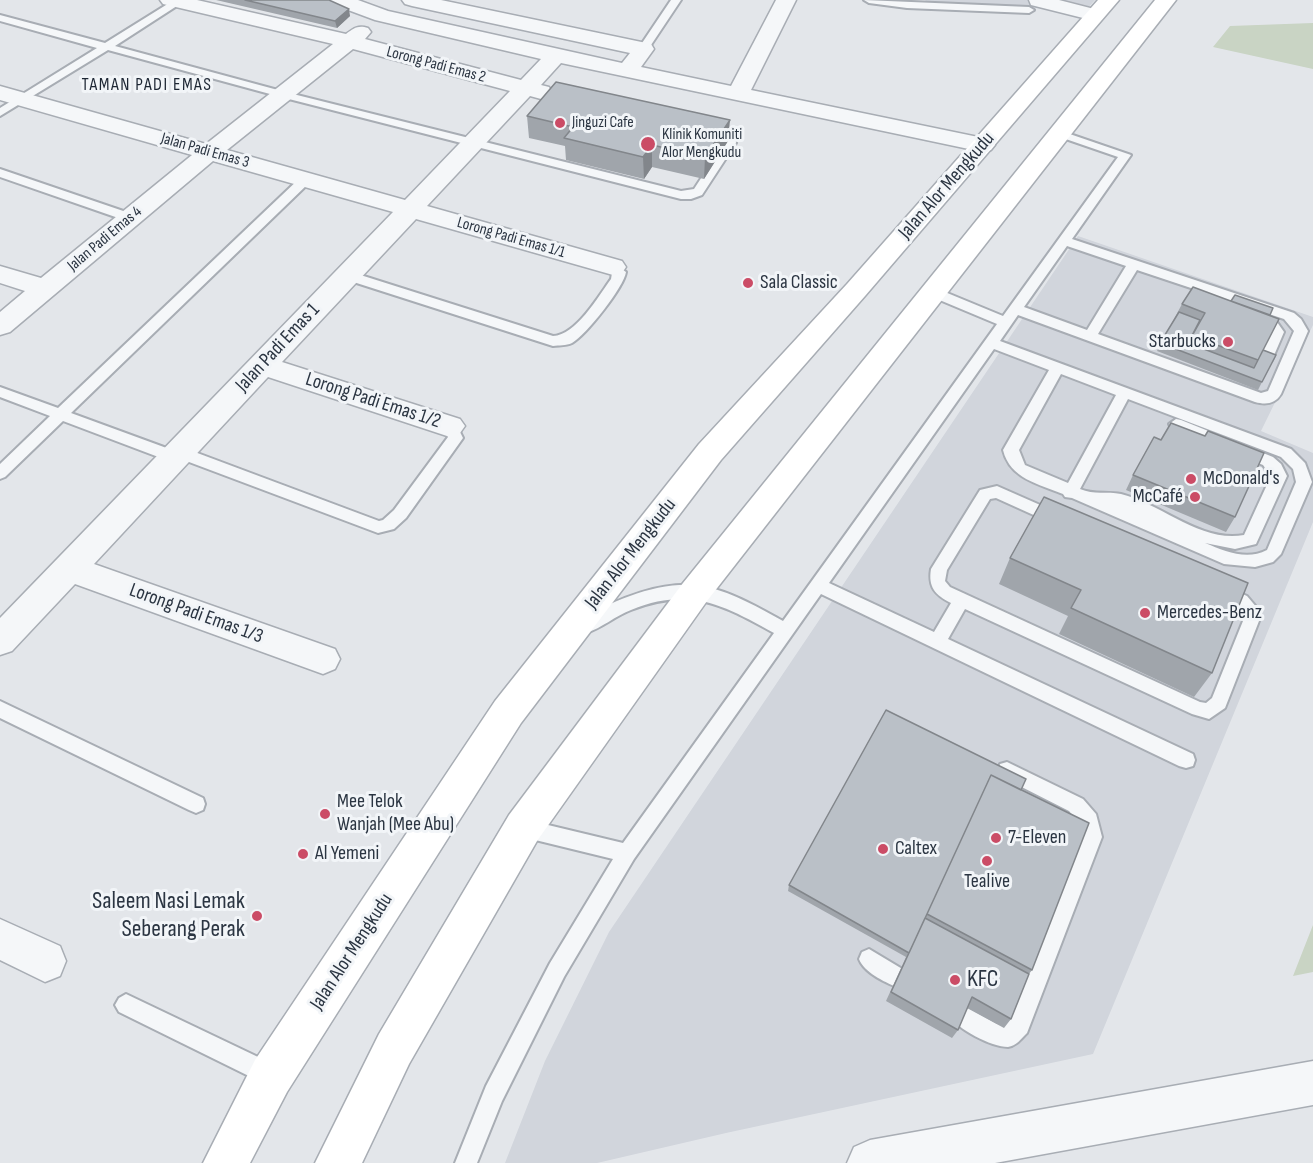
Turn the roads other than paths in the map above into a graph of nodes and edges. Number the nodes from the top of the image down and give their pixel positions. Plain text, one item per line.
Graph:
1 (339, 0) edge
2 (412, 0) edge
3 (676, 0) edge
4 (786, 0) edge
5 (868, 0) edge
6 (1166, 0) edge
7 (174, 1) edge
8 (909, 2) edge
9 (1035, 4) edge
10 (1102, 8) edge
11 (382, 16) junction
12 (0, 18) edge
13 (349, 41) junction
14 (108, 47) junction
15 (643, 49) junction
16 (556, 56) junction
17 (628, 71) junction
18 (523, 88) junction
19 (738, 94) junction
20 (285, 95) junction
21 (557, 95) edge
22 (10, 96) edge
23 (0, 113) edge
24 (702, 127) edge
25 (1038, 127) junction
26 (724, 132) joint
27 (473, 142) junction
28 (983, 145) junction
29 (210, 152) junction
30 (0, 173) edge
31 (305, 180) junction
32 (409, 210) junction
33 (131, 218) junction
34 (1064, 241) junction
35 (1140, 266) junction
36 (613, 267) joint
37 (0, 274) edge
38 (346, 276) junction
39 (45, 289) junction
40 (935, 293) junction
41 (1016, 309) junction
42 (1228, 309) edge
43 (1006, 322) junction
44 (1266, 322) edge
45 (0, 326) edge
46 (1090, 336) junction
47 (991, 343) junction
48 (1169, 355) edge
49 (1152, 358) junction
50 (1265, 360) edge
51 (261, 365) junction
52 (1058, 367) junction
53 (0, 392) edge
54 (1124, 393) junction
55 (1141, 399) junction
56 (62, 414) junction
57 (450, 426) joint
58 (177, 454) junction
59 (0, 473) edge
60 (1070, 492) junction
61 (1086, 499) junction
62 (69, 568) junction
63 (819, 586) junction
64 (695, 592) junction
65 (962, 600) junction
66 (785, 630) junction
67 (0, 641) edge
68 (937, 642) junction
69 (323, 659) dead end
70 (546, 663) junction
71 (0, 709) edge
72 (1186, 760) dead end
73 (993, 763) edge
74 (196, 804) dead end
75 (523, 828) junction
76 (627, 853) junction
77 (0, 939) edge
78 (869, 959) dead end
79 (45, 960) dead end
80 (897, 976) edge
81 (126, 1005) dead end
82 (961, 1015) edge
83 (271, 1076) junction
84 (1313, 1083) edge
85 (226, 1163) edge
86 (338, 1163) edge
87 (466, 1163) edge
88 (870, 1163) edge

1 - 11 street
2 - 15 street
3 - 15 lane
4 - 19 street
5 - 8 lane
6 - 25 main road, Jalan Alor Mengkudu
7 - 13 street, Lorong Padi Emas 2
7 - 14 lane
8 - 9 lane
9 - 10 street
10 - 25 main road, Jalan Alor Mengkudu
11 - 13 street, Jalan Padi Emas 4
11 - 16 street
12 - 14 lane
13 - 18 street, Lorong Padi Emas 2
13 - 20 street, Jalan Padi Emas 4
14 - 20 lane
14 - 22 lane
15 - 17 street
16 - 17 street
16 - 18 street, Jalan Padi Emas 1
17 - 19 street
18 - 21 street, Lorong Padi Emas 2
18 - 27 street, Jalan Padi Emas 1
19 - 28 street
20 - 27 lane
20 - 29 street, Jalan Padi Emas 4
22 - 23 lane
22 - 29 street, Jalan Padi Emas 3
24 - 26 street
25 - 28 main road, Jalan Alor Mengkudu
25 - 34 lane
25 - 40 main road, Jalan Alor Mengkudu
26 - 27 lane
27 - 32 street, Jalan Padi Emas 1
28 - 70 main road, Jalan Alor Mengkudu
29 - 31 street, Jalan Padi Emas 3
29 - 33 street, Jalan Padi Emas 4
30 - 33 lane
31 - 32 street, Jalan Padi Emas 3
31 - 56 lane
32 - 36 street, Lorong Padi Emas 1/1
32 - 38 street, Jalan Padi Emas 1
33 - 39 street, Jalan Padi Emas 4
34 - 35 lane
34 - 41 lane
35 - 42 lane
35 - 46 lane
35 - 49 lane
36 - 38 lane
37 - 39 street
38 - 51 street, Jalan Padi Emas 1
39 - 45 street, Jalan Padi Emas 4
40 - 43 lane
40 - 64 main road, Jalan Alor Mengkudu
41 - 43 lane
41 - 46 lane
43 - 47 lane
44 - 50 lane
46 - 49 lane
47 - 52 lane
47 - 63 lane
48 - 49 lane
51 - 57 street, Lorong Padi Emas 1/2
51 - 58 street, Jalan Padi Emas 1
52 - 54 lane
52 - 60 lane
53 - 56 lane
54 - 55 lane
54 - 60 lane
55 - 61 lane
55 - 61 lane
56 - 58 lane
56 - 59 lane
57 - 58 lane
58 - 62 street, Jalan Padi Emas 1
60 - 61 lane
62 - 67 street, Jalan Padi Emas 1
62 - 69 street, Lorong Padi Emas 1/3
63 - 66 lane
63 - 68 lane
64 - 66 lane
64 - 70 lane
64 - 75 main road, Jalan Alor Mengkudu
65 - 65 lane
65 - 68 lane
66 - 76 lane
68 - 72 lane
70 - 83 main road, Jalan Alor Mengkudu
71 - 74 lane
73 - 82 lane
75 - 76 lane
75 - 86 main road, Jalan Alor Mengkudu
76 - 87 lane
77 - 79 street
78 - 80 lane
81 - 83 lane
83 - 85 main road, Jalan Alor Mengkudu
84 - 88 street

